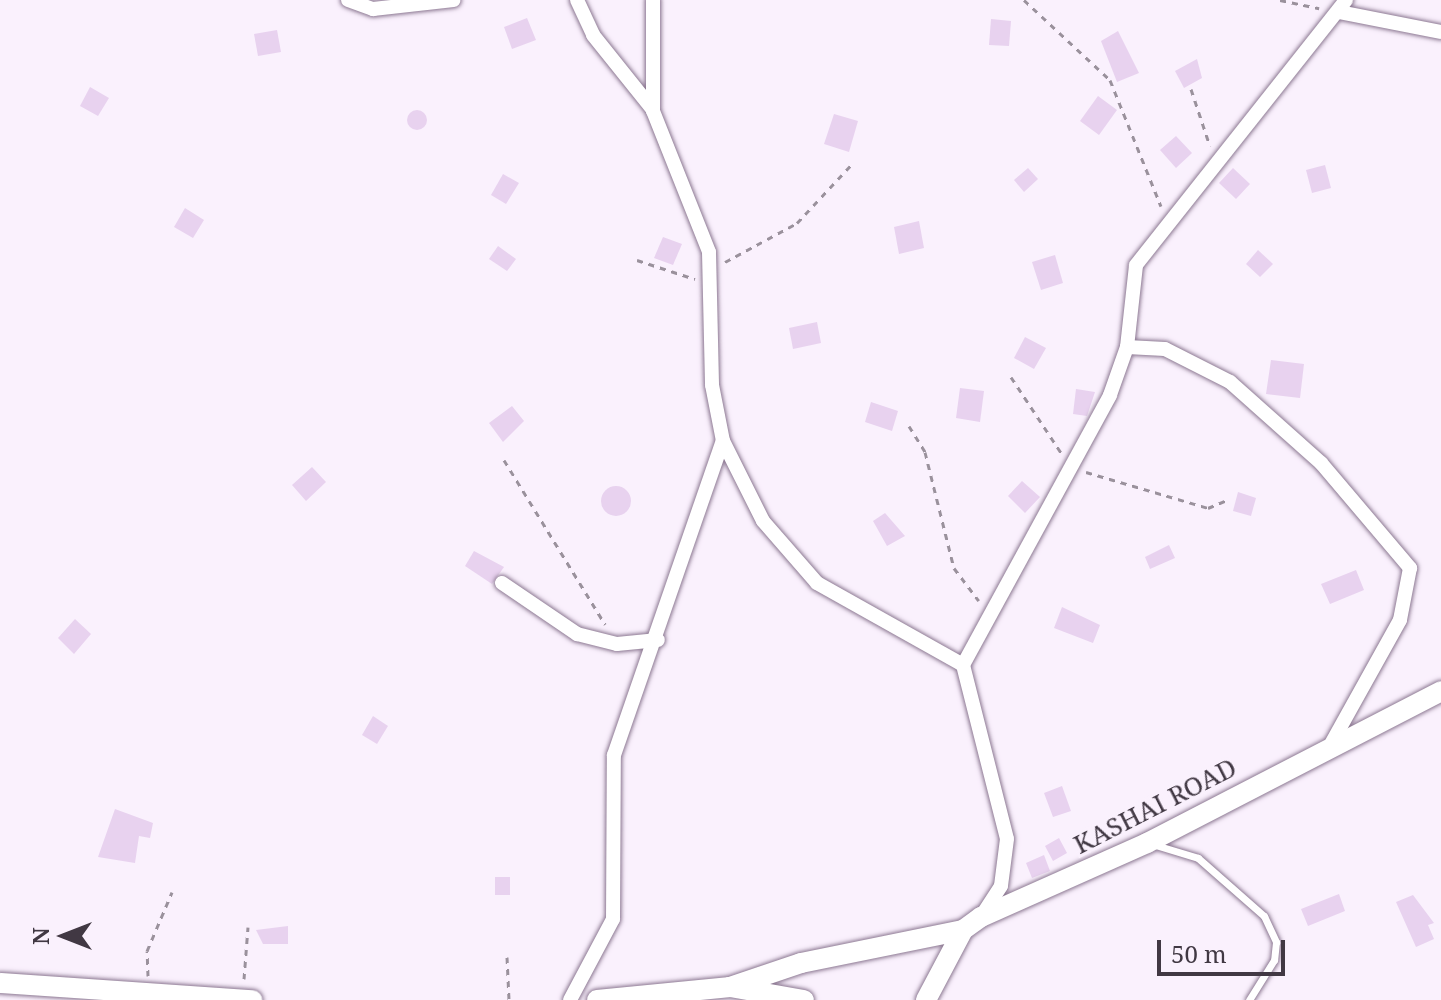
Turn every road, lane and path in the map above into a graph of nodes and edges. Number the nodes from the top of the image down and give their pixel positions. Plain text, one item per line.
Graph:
1 (348, 0) edge
2 (454, 0) edge
3 (577, 0) edge
4 (653, 0) edge
5 (1024, 0) edge
6 (1280, 0) edge
7 (1342, 6) edge
8 (1441, 32) edge
9 (1191, 89) dead end
10 (653, 111) junction
11 (853, 163) dead end
12 (1216, 163) junction
13 (1166, 225) junction
14 (637, 260) dead end
15 (711, 270) junction
16 (712, 289) junction
17 (1127, 347) junction
18 (1011, 377) dead end
19 (909, 426) dead end
20 (723, 441) junction
21 (504, 460) dead end
22 (1072, 467) junction
23 (1227, 500) dead end
24 (502, 583) dead end
25 (991, 613) junction
26 (658, 640) junction
27 (617, 644) junction
28 (963, 665) junction
29 (1441, 691) edge
30 (1332, 742) junction
31 (1147, 843) junction
32 (172, 892) dead end
33 (981, 917) junction
34 (248, 927) dead end
35 (963, 930) junction
36 (507, 957) dead end
37 (0, 983) edge
38 (730, 987) junction
39 (154, 998) edge
40 (243, 999) edge
41 (252, 1000) edge
42 (509, 1000) edge
43 (570, 1000) edge
44 (597, 1000) edge
45 (804, 1000) edge
46 (926, 1000) edge
47 (1249, 1000) edge

1 - 2 street
3 - 10 street
4 - 10 street
5 - 13 path
6 - 7 path
7 - 8 street
7 - 12 street
9 - 12 path
10 - 15 street
11 - 15 path
12 - 13 street
13 - 17 street
14 - 16 path
15 - 16 street
16 - 20 street
17 - 22 street
17 - 30 street
18 - 22 path
19 - 25 path
20 - 26 street
20 - 28 street
21 - 27 path
22 - 23 path
22 - 25 street
24 - 27 street
25 - 28 street
26 - 27 street
26 - 43 street
28 - 33 street
29 - 30 street, KASHAI ROAD
30 - 31 street, KASHAI ROAD
31 - 33 street, KASHAI ROAD
31 - 47 lane
32 - 39 path
33 - 35 street, KASHAI ROAD
34 - 40 path
35 - 38 street
35 - 46 street, KASHAI ROAD
36 - 42 path
37 - 39 street
38 - 44 street
38 - 45 street
39 - 40 street
40 - 41 street

